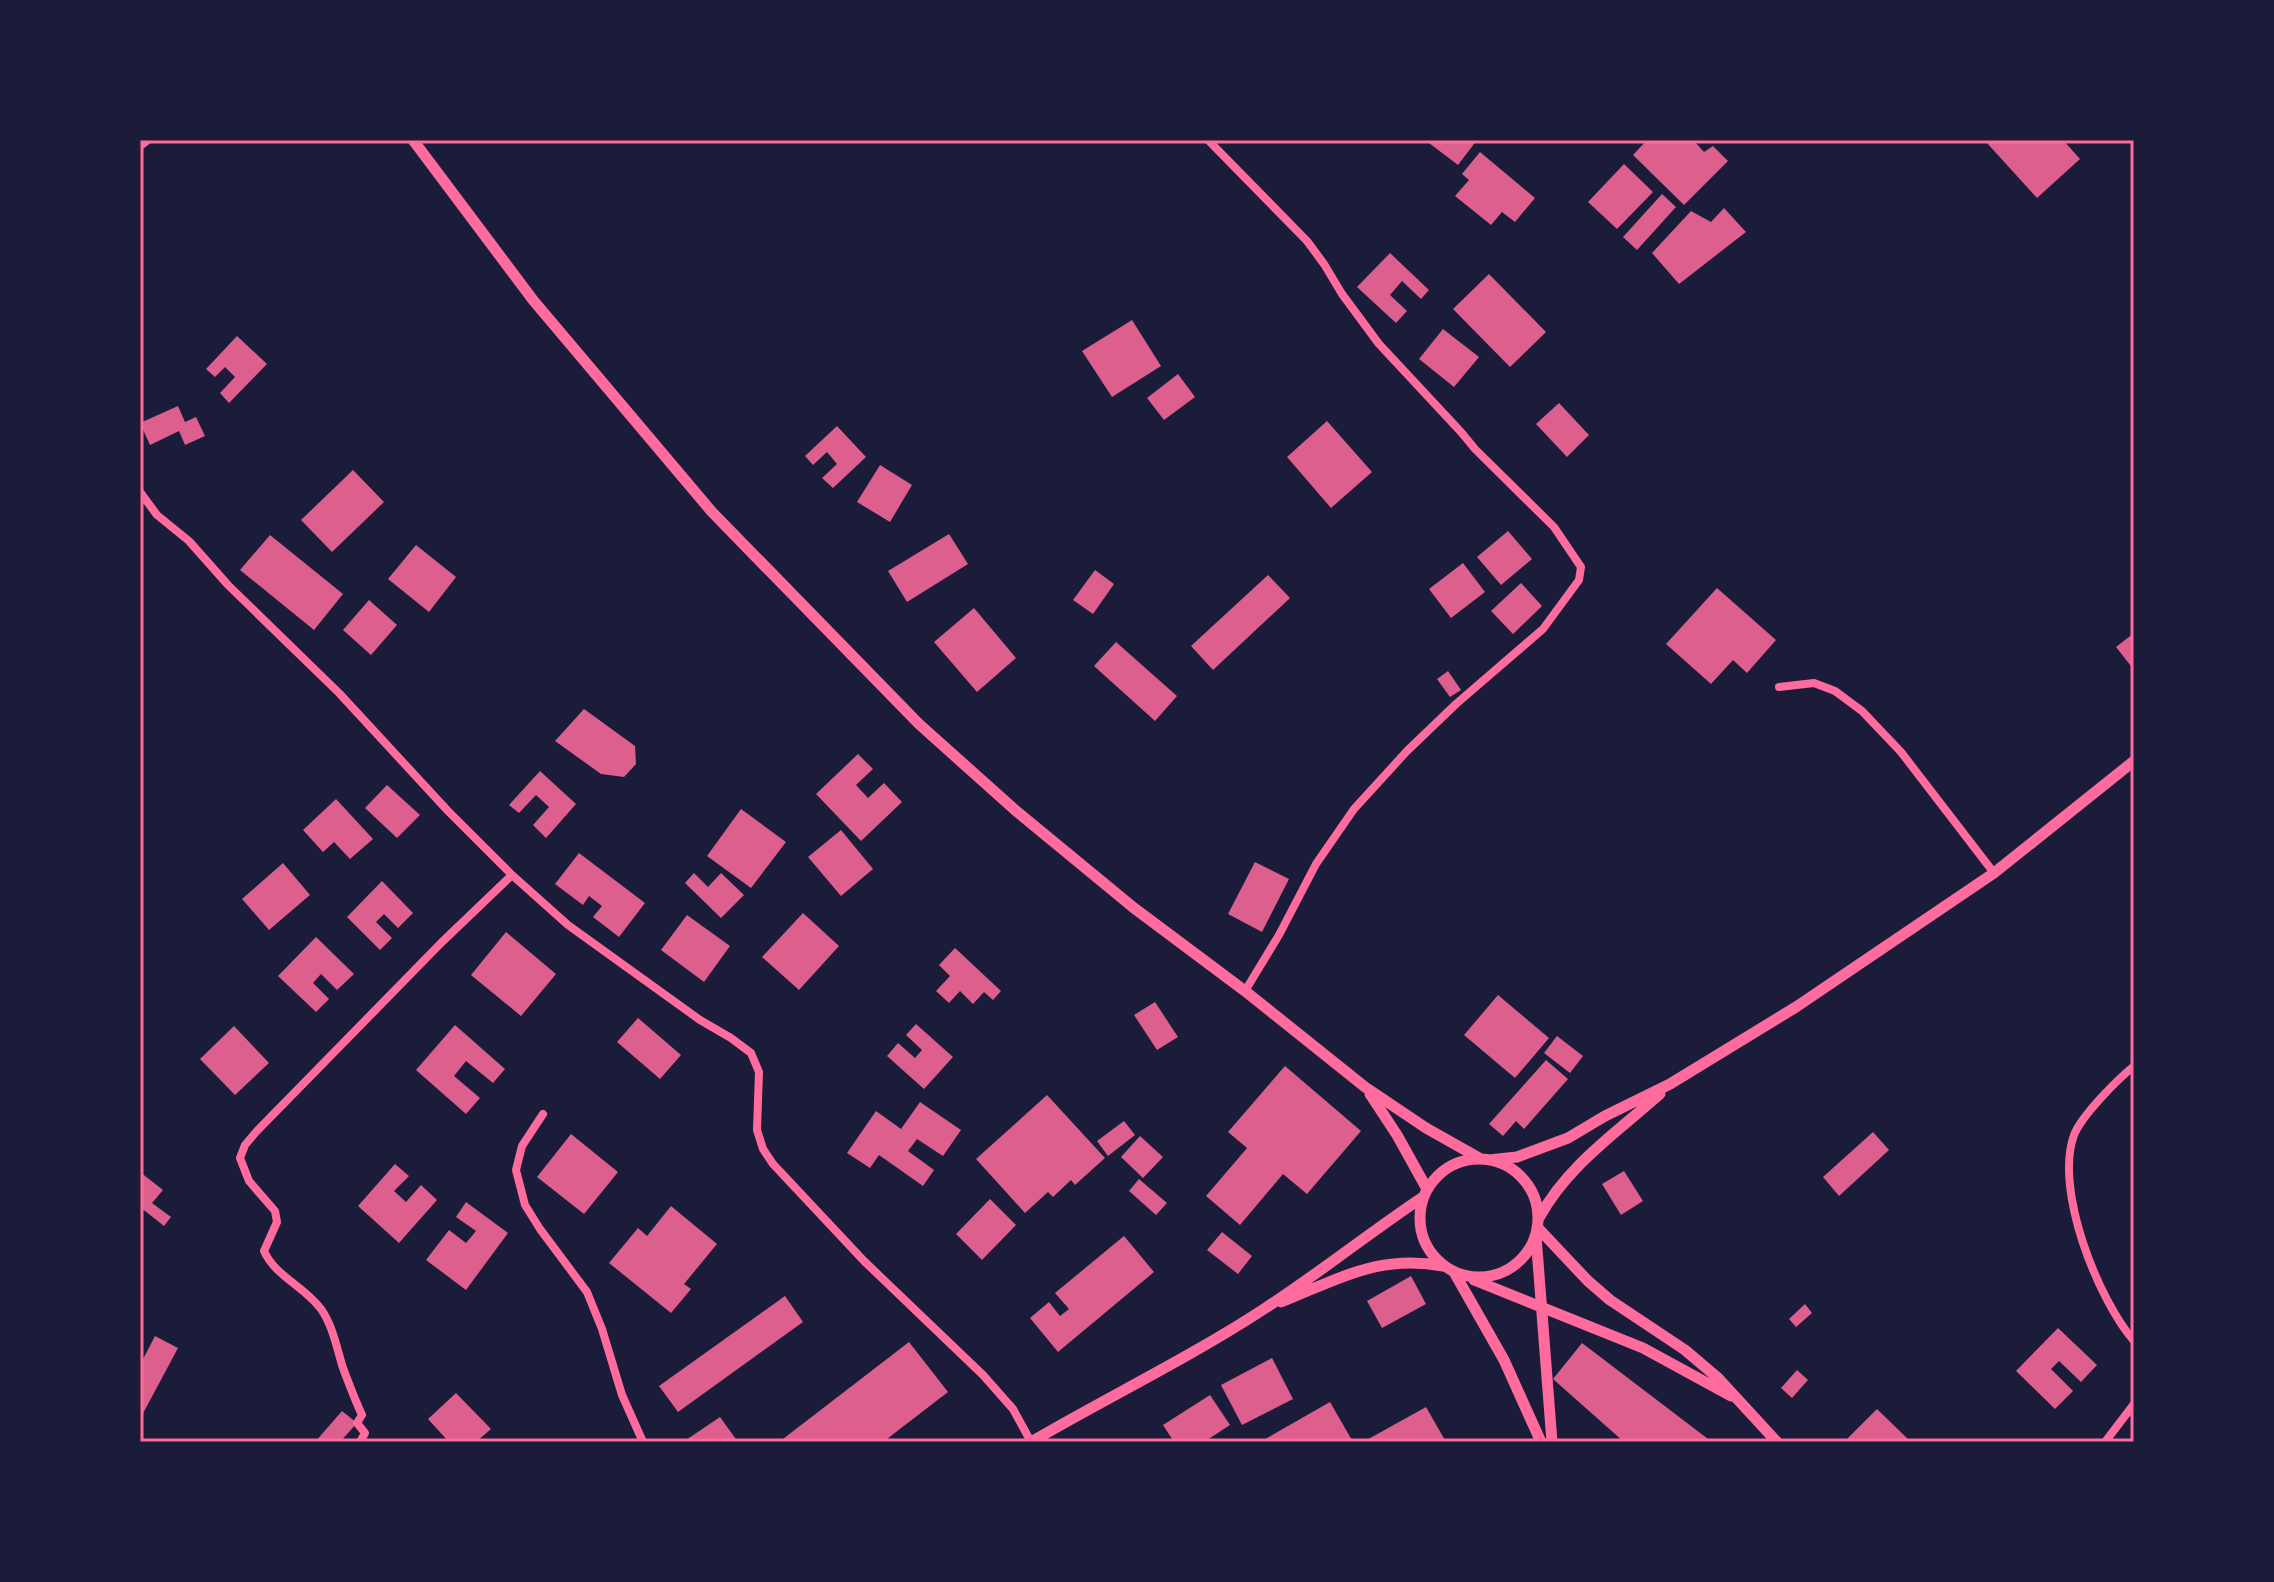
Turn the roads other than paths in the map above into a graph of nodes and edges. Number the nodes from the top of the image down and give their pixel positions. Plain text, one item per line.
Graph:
1 (148, 140) edge
2 (413, 140) edge
3 (1208, 140) edge
4 (140, 146) edge
5 (140, 492) edge
6 (1779, 687) dead end
7 (2134, 761) edge
8 (1994, 873) junction
9 (512, 875) junction
10 (1245, 991) junction
11 (2134, 1066) edge
12 (1670, 1084) junction
13 (1365, 1087) junction
14 (543, 1114) dead end
15 (1485, 1159) junction
16 (1425, 1193) junction
17 (1537, 1227) junction
18 (1453, 1271) junction
19 (1266, 1308) junction
20 (1542, 1309) junction
21 (2134, 1341) edge
22 (1741, 1402) junction
23 (2134, 1404) edge
24 (360, 1442) edge
25 (643, 1442) edge
26 (1031, 1442) edge
27 (1541, 1442) edge
28 (1552, 1442) edge
29 (1777, 1442) edge
30 (2105, 1442) edge

1 - 4 street
2 - 10 street
3 - 10 street
5 - 9 street
6 - 8 street
7 - 8 street
8 - 12 street
9 - 24 street
9 - 26 street
10 - 13 street
11 - 21 street
12 - 15 street
12 - 17 street
13 - 15 street
13 - 16 street
14 - 25 street
15 - 16 street
15 - 17 street
16 - 18 street
16 - 19 street
17 - 18 street
17 - 20 street
17 - 22 street
18 - 19 street
18 - 20 street
18 - 27 street
19 - 26 street
20 - 22 street
20 - 28 street
22 - 29 street
23 - 30 street

